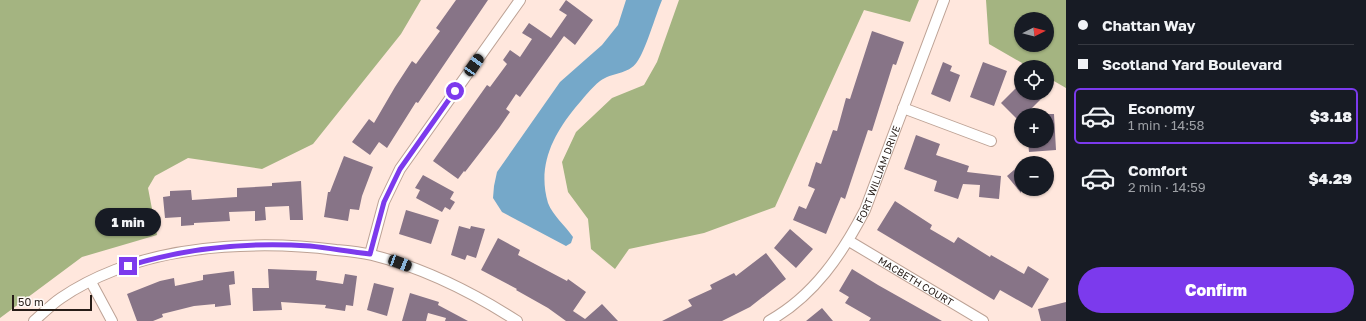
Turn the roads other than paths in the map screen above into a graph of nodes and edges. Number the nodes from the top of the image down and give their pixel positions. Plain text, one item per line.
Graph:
1 (520, 0) edge
2 (944, 0) edge
3 (903, 108) junction
4 (991, 141) dead end
5 (849, 241) junction
6 (370, 254) junction
7 (91, 282) junction
8 (34, 321) edge
9 (112, 321) edge
10 (517, 321) edge
11 (769, 321) edge
12 (983, 321) edge

1 - 6 street
2 - 3 street, FORT WILLIAM DRIVE
3 - 4 street
3 - 5 street, FORT WILLIAM DRIVE
5 - 11 street, FORT WILLIAM DRIVE
5 - 12 street, MACBETH COURT
6 - 7 street
6 - 10 street
7 - 8 street
7 - 9 street

